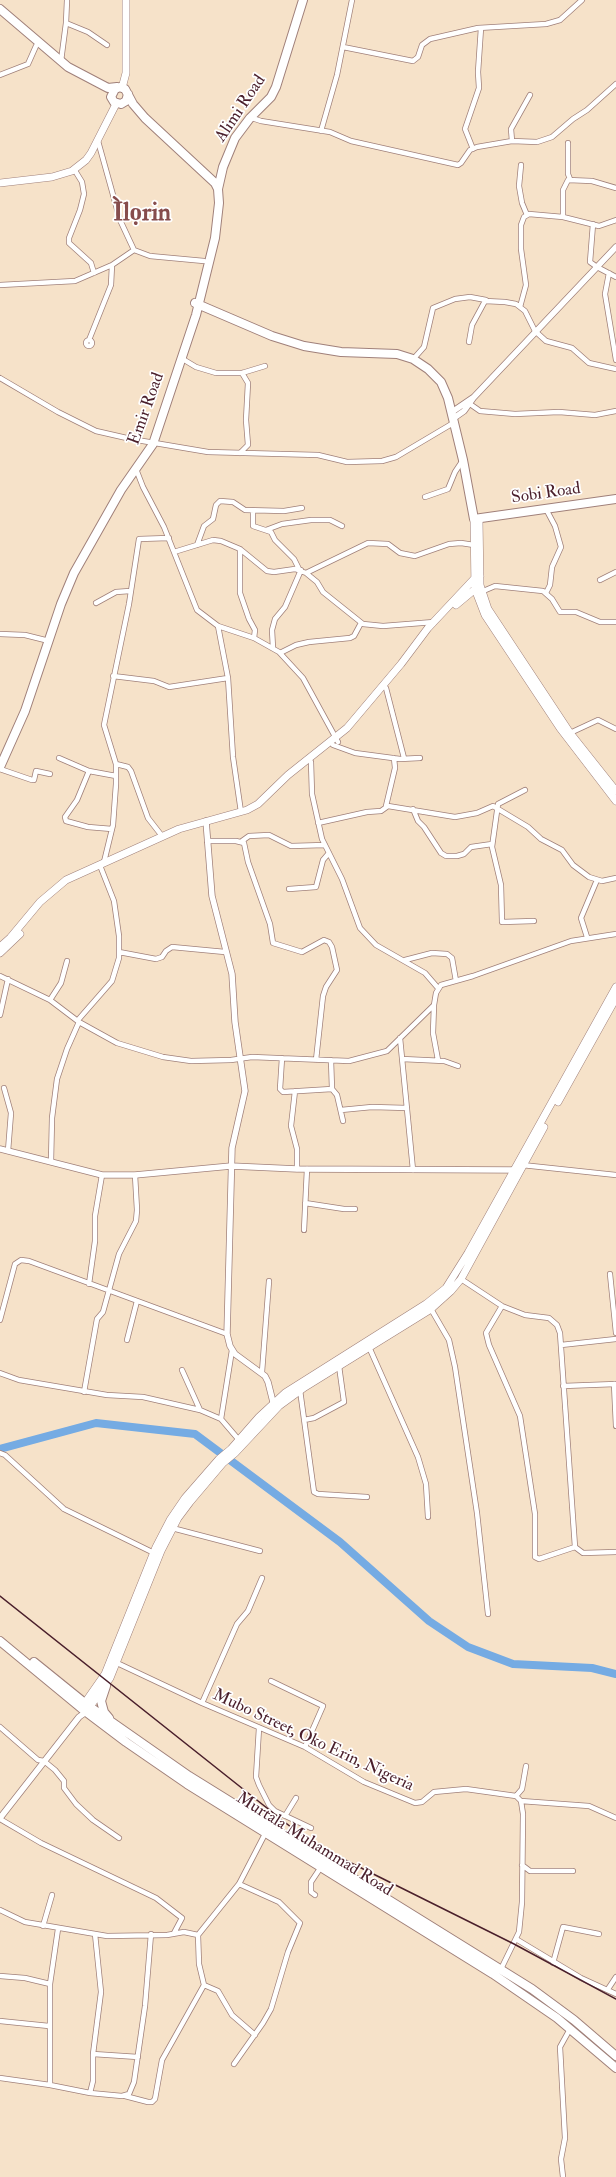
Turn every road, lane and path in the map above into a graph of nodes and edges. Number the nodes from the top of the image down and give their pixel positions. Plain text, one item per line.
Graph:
1 (67, 0) edge
2 (126, 0) edge
3 (300, 0) edge
4 (304, 0) edge
5 (352, 0) edge
6 (582, 0) edge
7 (0, 9) edge
8 (0, 16) edge
9 (66, 23) junction
10 (481, 28) junction
11 (107, 45) dead end
12 (36, 46) junction
13 (343, 47) junction
14 (61, 62) junction
15 (0, 75) edge
16 (616, 84) edge
17 (123, 90) junction
18 (530, 95) dead end
19 (116, 102) junction
20 (249, 117) junction
21 (155, 130) junction
22 (321, 131) junction
23 (98, 141) junction
24 (512, 141) junction
25 (568, 142) dead end
26 (473, 149) junction
27 (521, 166) dead end
28 (74, 168) junction
29 (212, 178) junction
30 (570, 179) junction
31 (0, 183) edge
32 (616, 188) edge
33 (218, 189) junction
34 (527, 215) junction
35 (563, 216) junction
36 (616, 220) edge
37 (593, 224) junction
38 (616, 247) edge
39 (134, 250) junction
40 (204, 261) junction
41 (112, 265) junction
42 (596, 267) junction
43 (94, 273) junction
44 (609, 273) junction
45 (616, 277) edge
46 (0, 285) edge
47 (486, 300) junction
48 (197, 301) junction
49 (520, 307) junction
50 (535, 331) junction
51 (89, 340) dead end
52 (469, 342) dead end
53 (416, 356) junction
54 (181, 358) junction
55 (616, 360) edge
56 (265, 366) dead end
57 (616, 369) edge
58 (242, 373) junction
59 (0, 378) edge
60 (474, 397) junction
61 (470, 404) junction
62 (616, 411) edge
63 (455, 415) junction
64 (151, 442) junction
65 (240, 453) junction
66 (463, 460) junction
67 (135, 468) junction
68 (425, 497) dead end
69 (616, 499) edge
70 (302, 508) dead end
71 (546, 509) junction
72 (253, 510) junction
73 (477, 519) junction
74 (342, 526) dead end
75 (266, 530) junction
76 (168, 538) junction
77 (197, 545) junction
78 (474, 545) junction
79 (240, 549) junction
80 (174, 552) junction
81 (302, 571) junction
82 (616, 572) edge
83 (477, 577) junction
84 (600, 580) dead end
85 (479, 589) junction
86 (130, 591) junction
87 (546, 593) junction
88 (96, 603) dead end
89 (434, 622) junction
90 (616, 622) edge
91 (361, 623) junction
92 (218, 626) junction
93 (0, 634) edge
94 (254, 638) junction
95 (47, 640) junction
96 (273, 648) junction
97 (280, 653) junction
98 (113, 676) junction
99 (228, 678) junction
100 (386, 688) junction
101 (616, 728) edge
102 (570, 732) junction
103 (336, 742) junction
104 (0, 756) edge
105 (59, 758) dead end
106 (394, 758) junction
107 (404, 758) junction
108 (420, 758) dead end
109 (311, 762) junction
110 (116, 764) junction
111 (0, 768) edge
112 (89, 771) junction
113 (50, 774) dead end
114 (116, 776) junction
115 (525, 790) dead end
116 (616, 791) edge
117 (616, 802) edge
118 (386, 806) junction
119 (497, 807) junction
120 (413, 809) junction
121 (241, 812) junction
122 (206, 823) junction
123 (318, 823) junction
124 (112, 829) junction
125 (162, 836) junction
126 (207, 841) junction
127 (242, 841) junction
128 (492, 844) junction
129 (325, 845) junction
130 (329, 853) junction
131 (103, 865) junction
132 (616, 878) edge
133 (597, 880) junction
134 (290, 889) dead end
135 (534, 921) dead end
136 (616, 934) edge
137 (587, 937) junction
138 (0, 948) edge
139 (119, 952) junction
140 (225, 952) junction
141 (0, 953) edge
142 (405, 960) junction
143 (67, 961) dead end
144 (0, 976) edge
145 (8, 979) junction
146 (456, 981) junction
147 (616, 987) edge
148 (438, 988) junction
149 (50, 1000) junction
150 (612, 1002) edge
151 (434, 1005) junction
152 (0, 1015) edge
153 (79, 1021) junction
154 (400, 1038) junction
155 (282, 1058) junction
156 (402, 1058) junction
157 (241, 1059) junction
158 (316, 1060) junction
159 (331, 1060) junction
160 (438, 1060) junction
161 (458, 1066) dead end
162 (4, 1088) dead end
163 (332, 1089) junction
164 (295, 1091) junction
165 (407, 1108) junction
166 (340, 1110) junction
167 (343, 1121) dead end
168 (0, 1149) edge
169 (8, 1152) junction
170 (51, 1162) junction
171 (231, 1166) junction
172 (297, 1169) junction
173 (307, 1169) junction
174 (518, 1169) junction
175 (413, 1170) junction
176 (102, 1175) junction
177 (135, 1175) junction
178 (616, 1175) edge
179 (305, 1203) junction
180 (355, 1209) dead end
181 (304, 1230) dead end
182 (610, 1274) dead end
183 (460, 1279) junction
184 (269, 1281) dead end
185 (89, 1284) junction
186 (110, 1291) junction
187 (137, 1301) junction
188 (502, 1306) junction
189 (431, 1309) junction
190 (0, 1320) edge
191 (616, 1333) edge
192 (227, 1334) junction
193 (616, 1339) edge
194 (127, 1340) dead end
195 (561, 1345) junction
196 (369, 1348) junction
197 (232, 1350) junction
198 (339, 1366) junction
199 (182, 1370) dead end
200 (262, 1372) junction
201 (0, 1373) edge
202 (615, 1384) edge
203 (563, 1386) junction
204 (300, 1390) junction
205 (84, 1392) junction
206 (274, 1402) junction
207 (200, 1410) junction
208 (274, 1410) junction
209 (221, 1420) junction
210 (304, 1420) junction
211 (616, 1426) edge
212 (239, 1440) junction
213 (233, 1451) junction
214 (0, 1454) edge
215 (221, 1461) junction
216 (367, 1497) dead end
217 (428, 1517) dead end
218 (172, 1528) junction
219 (575, 1547) junction
220 (260, 1551) dead end
221 (616, 1552) edge
222 (154, 1553) junction
223 (262, 1578) dead end
224 (488, 1614) dead end
225 (0, 1634) edge
226 (0, 1641) edge
227 (117, 1662) junction
228 (271, 1681) dead end
229 (106, 1686) junction
230 (202, 1703) junction
231 (84, 1710) junction
232 (116, 1726) junction
233 (0, 1728) edge
234 (259, 1728) junction
235 (305, 1747) junction
236 (44, 1761) junction
237 (526, 1766) dead end
238 (516, 1796) junction
239 (296, 1798) dead end
240 (521, 1800) junction
241 (285, 1816) junction
242 (0, 1818) edge
243 (616, 1818) edge
244 (310, 1828) dead end
245 (266, 1832) junction
246 (119, 1838) dead end
247 (522, 1865) junction
248 (321, 1867) junction
249 (573, 1871) dead end
250 (239, 1884) junction
251 (52, 1895) dead end
252 (315, 1895) dead end
253 (0, 1910) edge
254 (42, 1926) junction
255 (58, 1929) junction
256 (174, 1933) junction
257 (95, 1934) junction
258 (151, 1934) junction
259 (599, 1934) dead end
260 (198, 1935) junction
261 (516, 1939) junction
262 (553, 1963) junction
263 (501, 1969) junction
264 (0, 1976) edge
265 (616, 1977) edge
266 (50, 1984) junction
267 (204, 1985) junction
268 (608, 1989) junction
269 (616, 1994) edge
270 (0, 2021) edge
271 (49, 2026) junction
272 (570, 2029) junction
273 (255, 2035) junction
274 (93, 2054) junction
275 (616, 2056) edge
276 (138, 2057) junction
277 (234, 2064) dead end
278 (616, 2068) edge
279 (0, 2078) edge
280 (50, 2085) junction
281 (90, 2093) junction
282 (125, 2096) junction
283 (563, 2177) edge

1 - 9 street
2 - 17 main road
3 - 20 highway
4 - 20 highway, Alimi Road
5 - 13 street
6 - 10 street
7 - 14 highway
8 - 12 highway, Emir Road
9 - 11 street
9 - 14 street
10 - 13 street
10 - 26 street
12 - 15 street
12 - 19 highway, Emir Road
13 - 22 street
14 - 17 highway
16 - 24 street
17 - 19 highway
17 - 19 highway
17 - 21 highway, Emir Road
18 - 24 street
19 - 21 highway, Emir Road
19 - 23 main road
20 - 22 street
20 - 29 highway
20 - 33 highway, Alimi Road
21 - 29 highway, Emir Road
21 - 40 highway, Emir Road
22 - 26 street
23 - 28 main road
23 - 39 street
24 - 26 street
25 - 30 street
27 - 34 street
28 - 31 main road
28 - 43 street
29 - 33 highway, Emir Road
30 - 32 street
30 - 35 street
33 - 48 highway, Emir Road
34 - 35 street
34 - 49 street
35 - 37 street
36 - 37 street
37 - 42 street
38 - 42 street
39 - 40 street
39 - 41 street
40 - 48 highway, Emir Road
41 - 43 street
41 - 51 street
42 - 44 street
42 - 50 street
43 - 46 street
44 - 45 street
44 - 55 street
47 - 49 street
47 - 52 street
47 - 53 street
48 - 53 highway
48 - 54 highway, Emir Road
48 - 63 highway
48 - 64 highway, Emir Road
49 - 50 street
50 - 57 street
50 - 60 street
53 - 63 highway
54 - 58 street
54 - 64 highway, Emir Road
56 - 58 street
58 - 65 street
59 - 64 street
60 - 61 street
60 - 63 street
61 - 62 street
61 - 63 street
63 - 65 street
63 - 66 highway
63 - 73 highway
64 - 65 street
64 - 67 highway, Emir Road
66 - 68 street
66 - 73 highway
67 - 76 street
67 - 95 highway, Emir Road
69 - 71 highway, Sobi Road
70 - 72 street
71 - 73 highway, Sobi Road
71 - 87 street
72 - 75 street
72 - 77 street
73 - 78 main road
73 - 83 main road
74 - 75 street
75 - 81 street
76 - 80 street
76 - 86 street
77 - 79 street
77 - 80 street
78 - 81 street
78 - 83 main road
79 - 81 street
79 - 94 street
80 - 92 street
81 - 91 street
81 - 96 street
82 - 84 street
83 - 85 main road
83 - 89 main road
85 - 87 street
85 - 100 main road
85 - 102 main road
85 - 117 main road
86 - 88 street
86 - 98 street
87 - 90 street
89 - 91 street
89 - 103 main road
91 - 97 street
92 - 94 street
92 - 99 street
93 - 95 street
94 - 96 street
95 - 104 highway, Emir Road
95 - 111 highway, Emir Road
96 - 97 street
97 - 103 street
98 - 99 street
98 - 110 street
99 - 121 street
100 - 103 main road
100 - 107 street
101 - 102 street
102 - 116 main road
103 - 106 street
103 - 109 main road
103 - 121 main road
105 - 112 street
106 - 107 street
106 - 118 street
107 - 108 street
109 - 122 main road
109 - 123 street
110 - 114 street
110 - 125 street
111 - 113 street
112 - 114 street
112 - 124 street
114 - 124 street
115 - 119 street
118 - 120 street
118 - 123 street
119 - 120 street
119 - 128 street
119 - 133 street
120 - 128 street
121 - 122 main road
122 - 125 main road
122 - 126 street
122 - 131 main road
123 - 129 street
124 - 131 street
125 - 131 main road
126 - 127 street
126 - 140 street
127 - 129 street
127 - 158 street
128 - 135 street
129 - 130 street
130 - 134 street
130 - 142 street
131 - 138 main road
131 - 139 street
131 - 141 main road
132 - 133 street
133 - 137 street
136 - 137 street
137 - 146 street
139 - 140 street
139 - 153 street
140 - 157 street
142 - 146 street
142 - 148 street
143 - 149 street
144 - 145 street
145 - 149 street
145 - 152 street
146 - 148 street
147 - 150 main road
148 - 151 street
149 - 153 street
150 - 174 main road
151 - 154 street
151 - 160 street
153 - 157 street
153 - 170 street
154 - 156 street
154 - 159 street
155 - 157 street
155 - 158 street
155 - 164 street
156 - 160 street
156 - 165 street
157 - 171 street
158 - 159 street
159 - 163 street
160 - 161 street
162 - 169 street
163 - 164 street
163 - 166 street
164 - 172 street
165 - 166 street
165 - 175 street
166 - 167 street
168 - 169 street
169 - 170 street
170 - 176 street
171 - 172 street
171 - 177 street
171 - 192 street
172 - 173 street
173 - 175 street
173 - 179 street
174 - 175 street
174 - 178 street
174 - 183 main road
174 - 206 main road
176 - 177 street
176 - 185 street
177 - 186 street
179 - 180 street
179 - 181 street
182 - 191 street
183 - 188 street
183 - 189 main road
184 - 200 street
185 - 186 street
185 - 190 street
186 - 187 street
186 - 205 street
187 - 192 street
187 - 194 street
188 - 195 street
188 - 219 street
189 - 196 main road
189 - 224 street
192 - 197 street
193 - 195 street
195 - 203 street
196 - 198 main road
196 - 217 street
197 - 200 street
197 - 209 street
198 - 204 main road
198 - 210 street
199 - 207 street
200 - 206 street
201 - 205 street
202 - 203 street
202 - 211 street
203 - 219 street
204 - 208 main road
204 - 210 street
205 - 207 street
206 - 208 street
206 - 212 main road
207 - 209 street
208 - 213 main road
209 - 212 street
210 - 216 street
212 - 213 main road
213 - 215 main road
214 - 222 street
215 - 218 main road
215 - 222 main road
218 - 220 street
218 - 227 main road
219 - 221 street
222 - 231 main road
223 - 230 street
225 - 231 highway, Murtala Muhammad Road
226 - 231 highway, Murtala Muhammad Road
227 - 229 main road
227 - 230 street, Mubo Street, Oko Erin, Nigeria
228 - 235 street
229 - 231 main road
229 - 232 highway
230 - 234 street, Mubo Street, Oko Erin, Nigeria
231 - 232 highway, Murtala Muhammad Road
231 - 236 street
231 - 245 highway, Murtala Muhammad Road
232 - 263 highway, Murtala Muhammad Road
233 - 236 street
234 - 235 street, Mubo Street, Oko Erin, Nigeria
234 - 241 street
235 - 238 street, Mubo Street, Oko Erin, Nigeria
236 - 242 street
236 - 246 street
237 - 238 street
238 - 240 street
239 - 241 street
240 - 243 street
240 - 247 street
241 - 244 street
242 - 256 street
245 - 248 highway, Murtala Muhammad Road
245 - 250 street
247 - 249 street
247 - 261 street
248 - 252 street
248 - 272 highway, Murtala Muhammad Road
250 - 260 street
250 - 273 street
251 - 254 street
253 - 254 street
254 - 255 street
255 - 257 street
255 - 266 street
256 - 258 street
256 - 260 street
257 - 258 street
257 - 274 street
258 - 276 street
259 - 262 street
260 - 267 street
261 - 262 street
261 - 263 street
262 - 268 street
263 - 275 highway, Murtala Muhammad Road
264 - 266 street
265 - 268 street
266 - 271 street
267 - 273 street
267 - 282 street
268 - 269 street
270 - 271 street
271 - 280 street
272 - 278 highway, Murtala Muhammad Road
272 - 283 street
273 - 277 street
274 - 276 street
274 - 281 street
276 - 282 street
279 - 280 street
280 - 281 street
281 - 282 street

